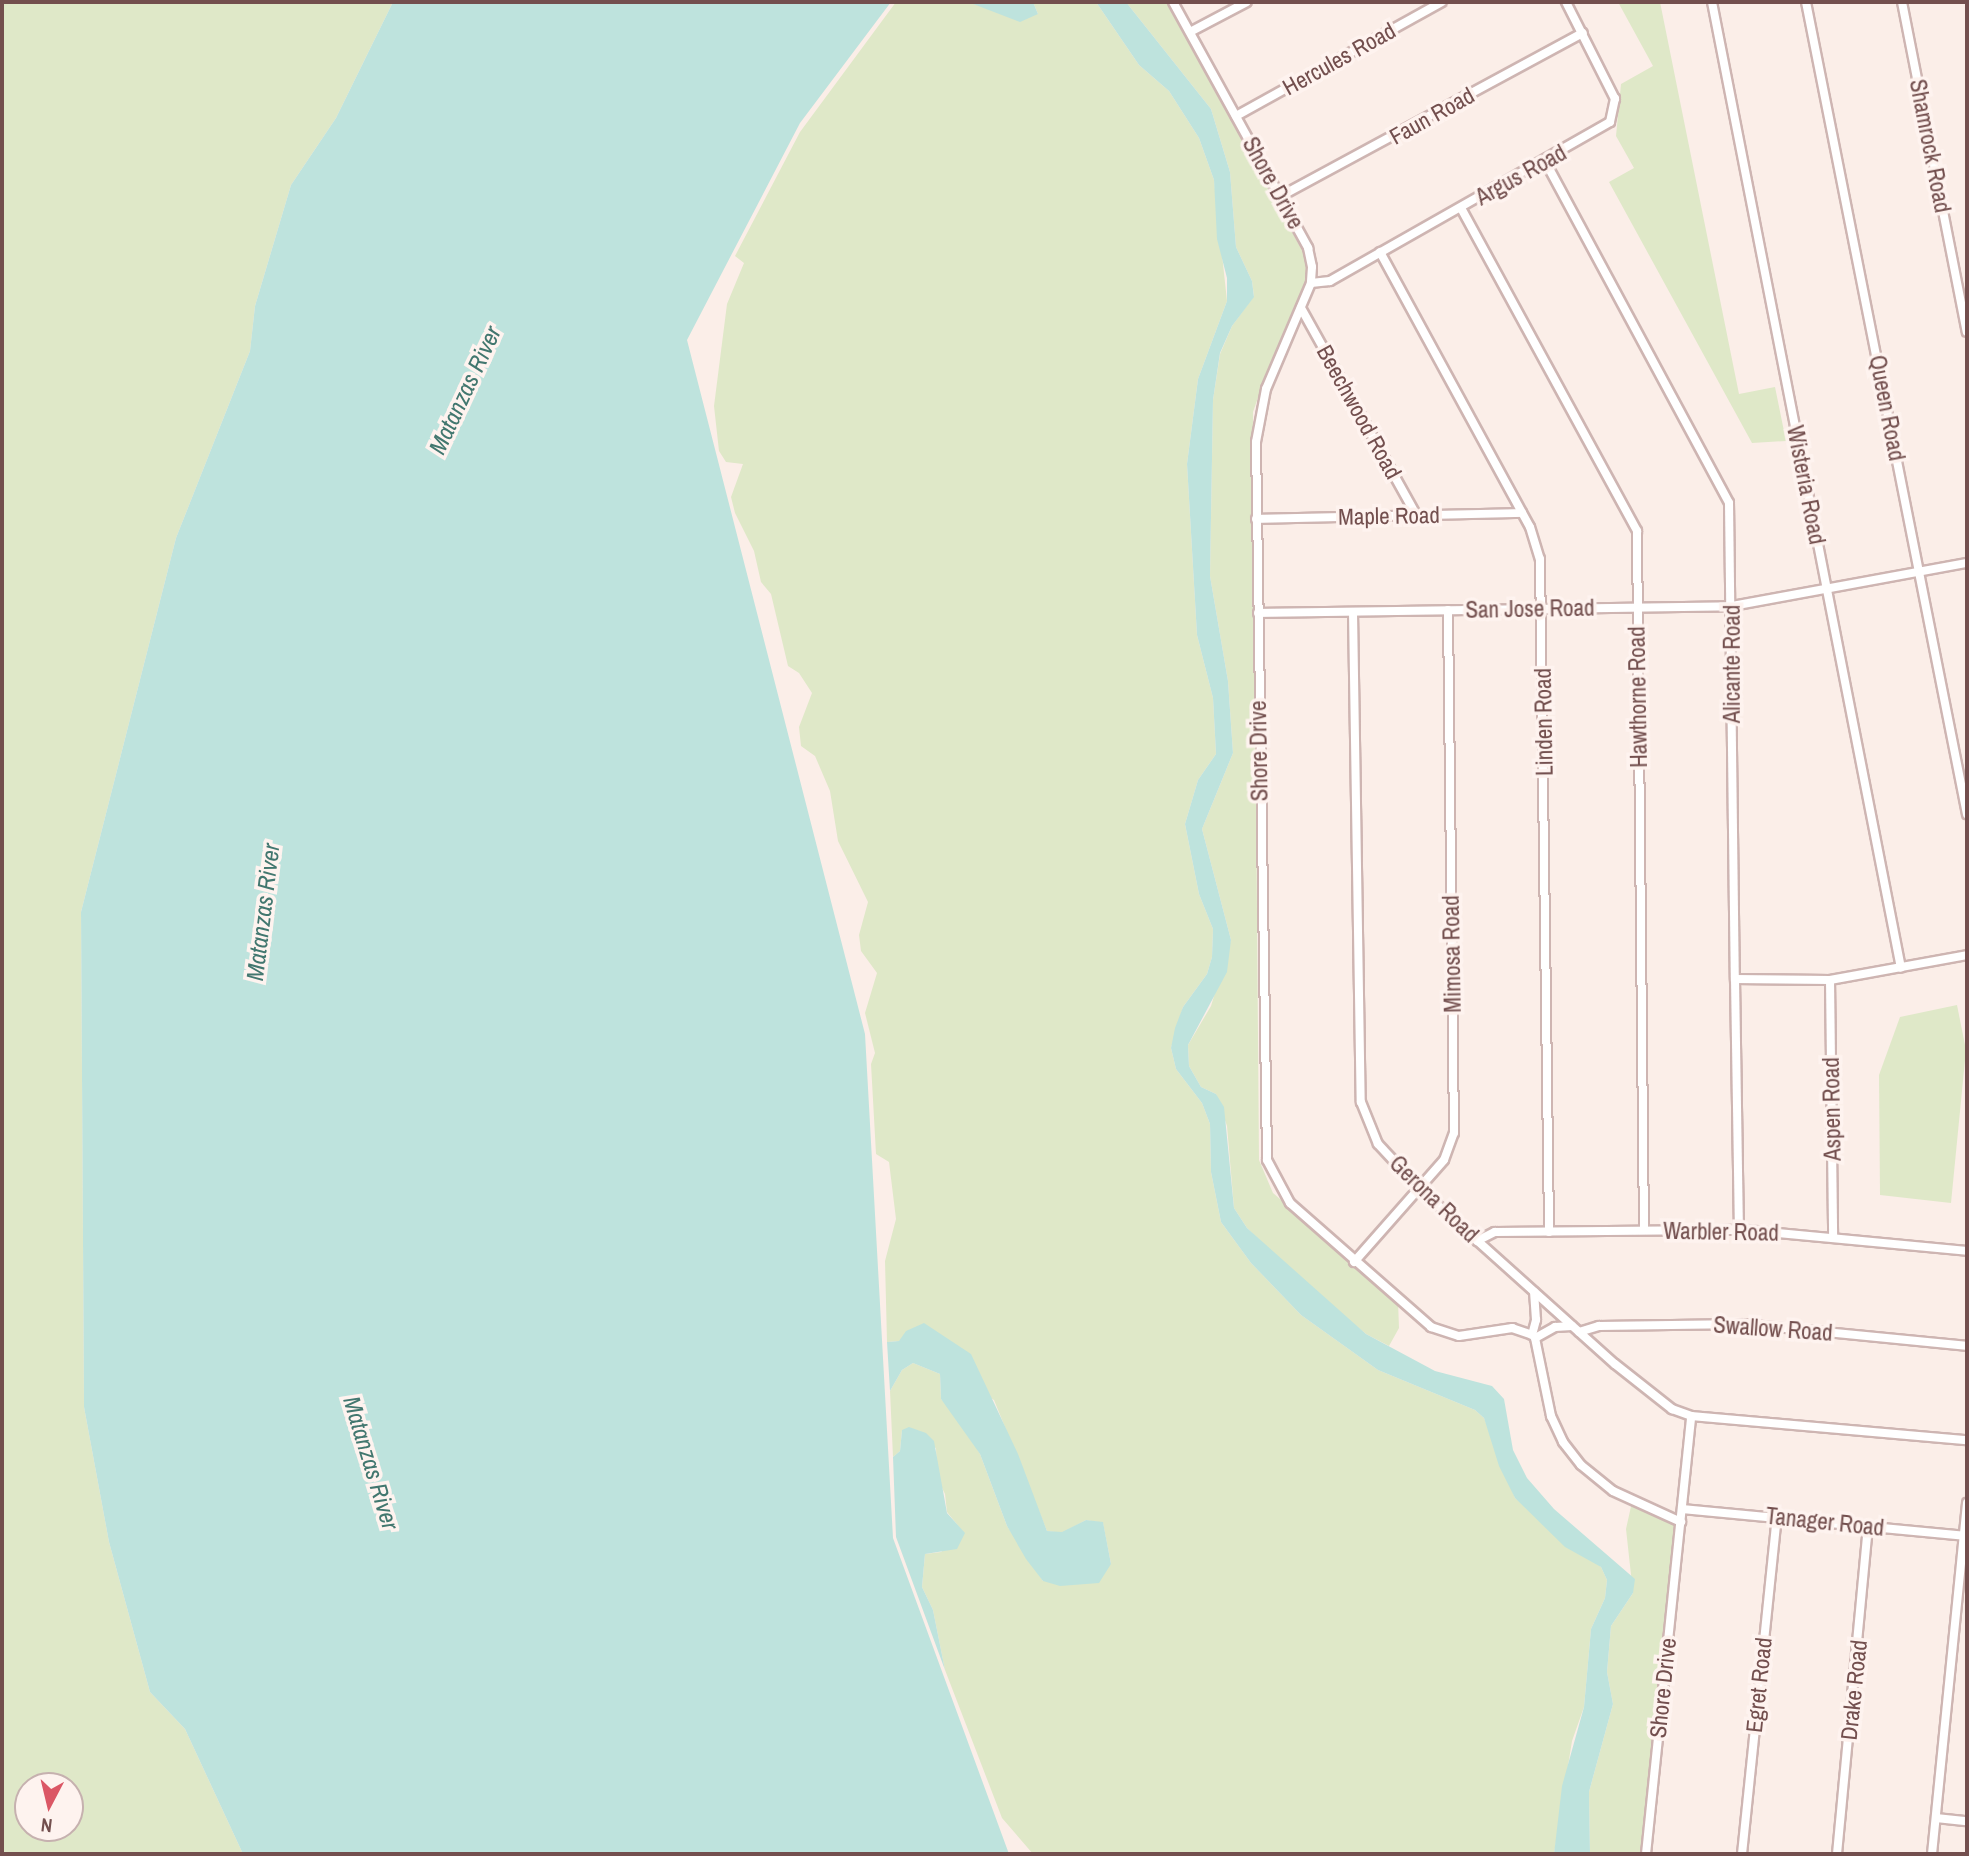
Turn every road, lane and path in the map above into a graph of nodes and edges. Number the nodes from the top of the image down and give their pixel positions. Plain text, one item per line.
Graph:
1 (1173, 2) edge
2 (1247, 2) edge
3 (1442, 2) edge
4 (1566, 2) edge
5 (1712, 2) edge
6 (1806, 2) edge
7 (1902, 2) edge
8 (1190, 32) junction
9 (1583, 33) junction
10 (1236, 116) junction
11 (1545, 161) junction
12 (1281, 196) junction
13 (1461, 208) junction
14 (1380, 252) junction
15 (1311, 284) junction
16 (1301, 308) junction
17 (1967, 332) edge
18 (1522, 513) junction
19 (1417, 516) junction
20 (1256, 519) junction
21 (1967, 563) edge
22 (1920, 572) junction
23 (1827, 590) junction
24 (1732, 606) junction
25 (1637, 608) junction
26 (1543, 609) junction
27 (1448, 610) junction
28 (1353, 612) junction
29 (1258, 613) junction
30 (1967, 814) edge
31 (1967, 954) edge
32 (1901, 968) junction
33 (1735, 979) junction
34 (1830, 980) junction
35 (1419, 1189) junction
36 (1644, 1230) junction
37 (1739, 1230) junction
38 (1549, 1231) junction
39 (1833, 1237) junction
40 (1477, 1241) junction
41 (1967, 1251) edge
42 (1354, 1262) junction
43 (1534, 1292) junction
44 (1575, 1329) junction
45 (1967, 1346) edge
46 (1691, 1416) junction
47 (1967, 1440) edge
48 (1967, 1503) edge
49 (1682, 1508) junction
50 (1777, 1517) junction
51 (1681, 1522) junction
52 (1868, 1526) junction
53 (1966, 1536) edge
54 (1936, 1818) junction
55 (1967, 1821) edge
56 (1646, 1854) edge
57 (1742, 1854) edge
58 (1837, 1854) edge
59 (1932, 1854) edge

1 - 8 street, Shore Drive
2 - 8 street
3 - 10 street, Hercules Road
4 - 9 street, Argus Road
5 - 23 street, Wisteria Road
6 - 22 street, Queen Road
7 - 17 street, Shamrock Road
8 - 10 street, Shore Drive
9 - 11 street, Argus Road
9 - 12 street, Faun Road
10 - 12 street, Shore Drive
11 - 13 street, Argus Road
11 - 24 street, Alicante Road
12 - 15 street, Shore Drive
13 - 14 street, Argus Road
13 - 25 street, Hawthorne Road
14 - 15 street, Argus Road
14 - 18 street, Linden Road
15 - 16 street, Shore Drive
16 - 19 street, Beechwood Road
16 - 20 street, Shore Drive
18 - 19 street, Maple Road
18 - 26 street, Linden Road
19 - 20 street, Maple Road
20 - 29 street, Shore Drive
21 - 22 street, San Jose Road
22 - 23 street, San Jose Road
22 - 30 street, Queen Road
23 - 24 street, San Jose Road
23 - 32 street, Wisteria Road
24 - 25 street, San Jose Road
24 - 33 street, Alicante Road
25 - 26 street, San Jose Road
25 - 36 street, Hawthorne Road
26 - 27 street, San Jose Road
26 - 38 street, Linden Road
27 - 28 street, San Jose Road
27 - 35 street, Mimosa Road
28 - 29 street, San Jose Road
28 - 35 street, Gerona Road
29 - 42 street, Shore Drive
31 - 32 street
32 - 34 street
33 - 34 street
33 - 37 street, Alicante Road
34 - 39 street, Aspen Road
35 - 40 street, Gerona Road
35 - 42 street, Mimosa Road
36 - 37 street, Warbler Road
36 - 38 street, Warbler Road
37 - 39 street, Warbler Road
38 - 40 street, Warbler Road
39 - 41 street, Warbler Road
40 - 43 street, Gerona Road
42 - 43 street, Shore Drive
43 - 44 street, Gerona Road
44 - 45 street, Swallow Road
44 - 46 street, Gerona Road
44 - 51 street, Swallow Road
46 - 47 street, Gerona Road
46 - 49 street, Shore Drive
48 - 53 street
49 - 50 street, Tanager Road
49 - 51 street, Shore Drive
50 - 52 street, Tanager Road
50 - 57 street, Egret Road
51 - 56 street, Shore Drive
52 - 53 street, Tanager Road
52 - 58 street, Drake Road
53 - 54 street
54 - 55 street
54 - 59 street

